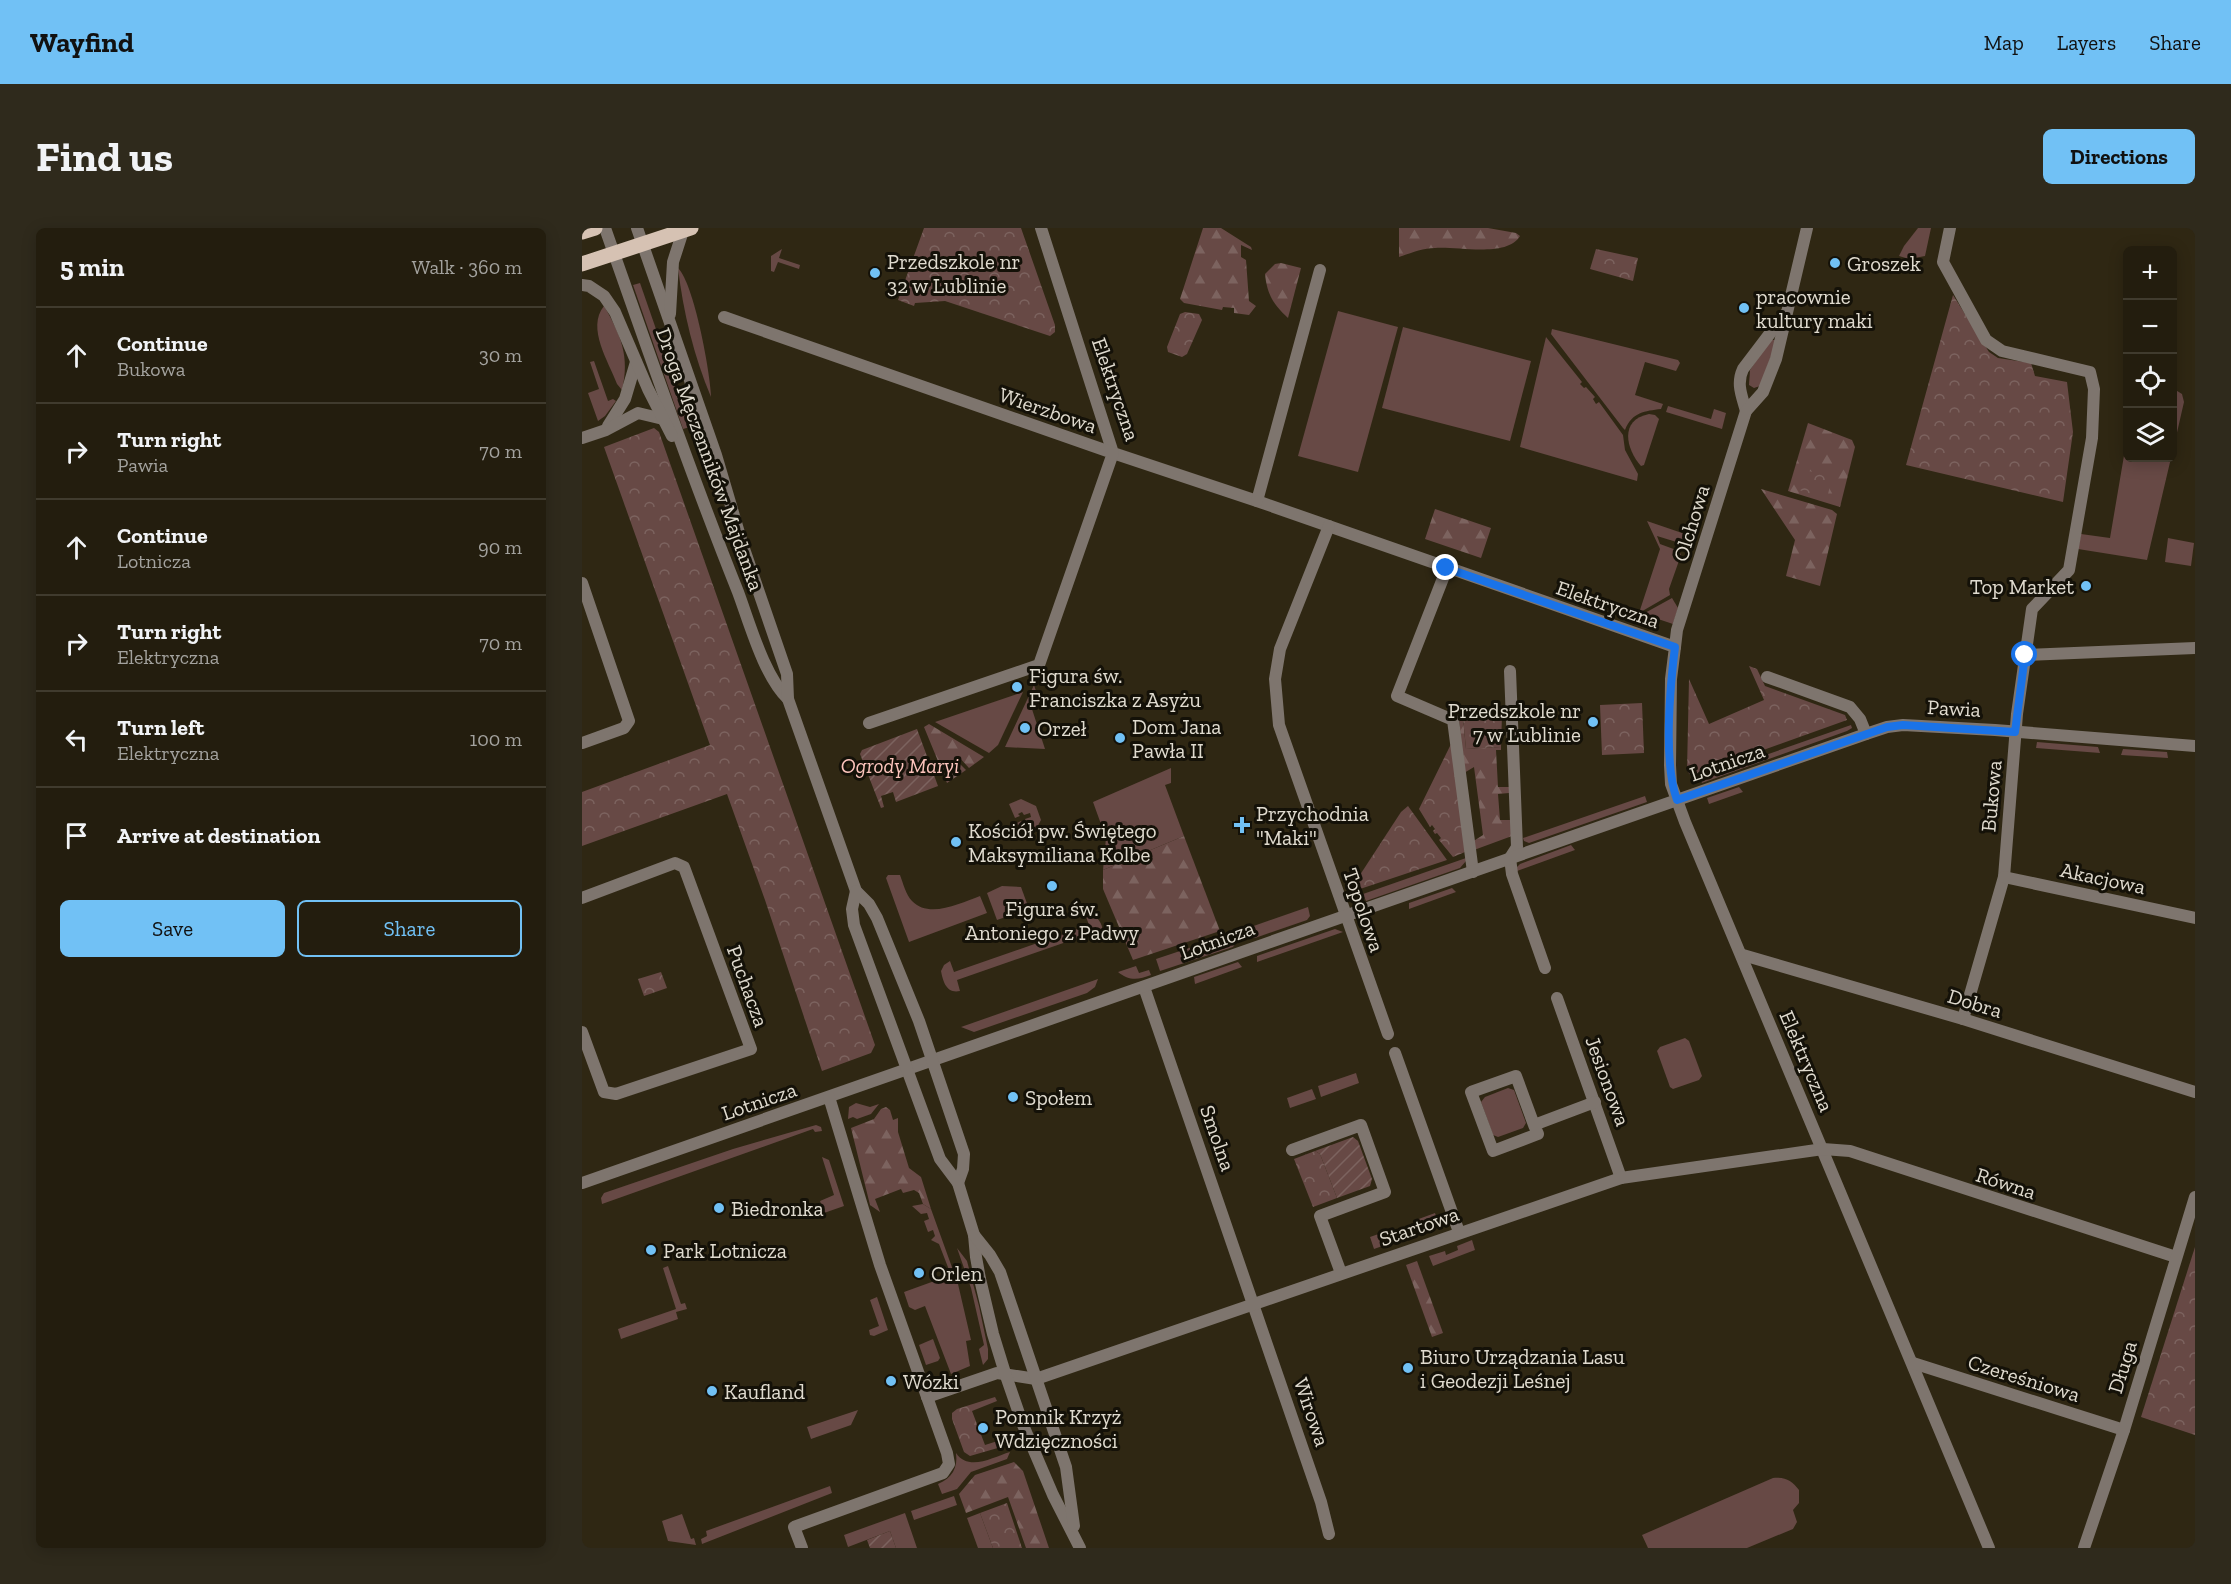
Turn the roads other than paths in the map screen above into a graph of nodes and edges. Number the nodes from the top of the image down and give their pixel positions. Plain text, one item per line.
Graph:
1 (595, 228) edge
2 (605, 228) edge
3 (637, 228) edge
4 (1041, 228) edge
5 (1807, 228) edge
6 (1950, 228) edge
7 (687, 229) edge
8 (582, 232) edge
9 (643, 244) junction
10 (614, 253) junction
11 (582, 264) edge
12 (1320, 270) dead end
13 (582, 285) edge
14 (1788, 309) junction
15 (724, 317) dead end
16 (669, 321) junction
17 (636, 362) junction
18 (1746, 411) junction
19 (663, 419) junction
20 (606, 430) junction
21 (582, 438) edge
22 (1113, 453) junction
23 (692, 474) junction
24 (1257, 501) junction
25 (1329, 526) junction
26 (1446, 568) junction
27 (582, 583) edge
28 (1675, 647) junction
29 (2195, 648) edge
30 (2025, 655) junction
31 (1510, 671) dead end
32 (1767, 677) dead end
33 (788, 699) junction
34 (869, 723) dead end
35 (2015, 732) junction
36 (1866, 734) junction
37 (582, 743) edge
38 (2195, 746) edge
39 (1677, 800) junction
40 (1510, 858) junction
41 (1473, 872) junction
42 (2004, 877) junction
43 (856, 891) junction
44 (582, 898) edge
45 (1346, 916) junction
46 (2195, 918) edge
47 (1743, 955) junction
48 (1545, 968) dead end
49 (1144, 987) junction
50 (1557, 998) dead end
51 (1963, 1019) junction
52 (582, 1032) edge
53 (1388, 1034) dead end
54 (1395, 1053) dead end
55 (932, 1059) junction
56 (907, 1069) junction
57 (2195, 1092) edge
58 (829, 1097) junction
59 (1595, 1102) junction
60 (1534, 1125) junction
61 (1823, 1149) junction
62 (1292, 1150) dead end
63 (1621, 1178) junction
64 (582, 1183) edge
65 (958, 1183) junction
66 (2195, 1197) edge
67 (1459, 1232) junction
68 (974, 1235) junction
69 (2176, 1257) junction
70 (1341, 1273) junction
71 (1255, 1303) junction
72 (1913, 1363) junction
73 (1005, 1373) junction
74 (1036, 1379) junction
75 (927, 1397) junction
76 (2124, 1430) junction
77 (1329, 1534) dead end
78 (1075, 1535) junction
79 (802, 1548) edge
80 (1080, 1548) edge
81 (1989, 1548) edge
82 (2084, 1548) edge

1 - 8 main road
2 - 10 street, Droga Męczenników Majdanka
3 - 9 street, Droga Męczenników Majdanka
4 - 22 street, Elektryczna
5 - 14 street, Olchowa
6 - 30 street, Bukowa
7 - 9 main road
7 - 16 street
9 - 10 main road
9 - 16 street, Droga Męczenników Majdanka
10 - 11 main road
10 - 23 street, Droga Męczenników Majdanka
12 - 24 street
13 - 17 street
14 - 18 street, Olchowa
14 - 18 street, Olchowa
15 - 22 street, Wierzbowa
16 - 33 street, Droga Męczenników Majdanka
17 - 19 street
17 - 20 street
18 - 28 street, Olchowa
19 - 20 street
19 - 23 street
20 - 21 street
22 - 24 street, Elektryczna
22 - 34 street, Wierzbowa
23 - 33 street, Droga Męczenników Majdanka
24 - 25 street, Elektryczna
25 - 26 street, Elektryczna
25 - 45 street, Topolowa
26 - 28 street, Elektryczna
26 - 41 street
27 - 37 street
28 - 39 street, Elektryczna
29 - 30 street
30 - 35 street, Bukowa
31 - 40 street
32 - 36 street
33 - 43 street, Droga Męczenników Majdanka
35 - 36 street, Pawia
35 - 38 street, Pawia
35 - 42 street, Bukowa
36 - 39 street, Lotnicza
39 - 40 street, Lotnicza
39 - 47 street, Elektryczna
40 - 41 street, Lotnicza
40 - 48 street
41 - 45 street, Lotnicza
42 - 46 street, Akacjowa
42 - 51 street, Bukowa
43 - 55 street, Droga Męczenników Majdanka
43 - 56 street, Droga Męczenników Majdanka
44 - 52 street, Puchacza
45 - 49 street, Lotnicza
45 - 53 street, Topolowa
47 - 51 street, Dobra
47 - 61 street, Elektryczna
49 - 55 street, Lotnicza
49 - 71 street, Smolna
50 - 59 street, Jesionowa
51 - 57 street, Dobra
54 - 67 street
55 - 56 street, Lotnicza
55 - 65 street, Droga Męczenników Majdanka
56 - 58 street, Lotnicza
56 - 65 street, Droga Męczenników Majdanka
58 - 64 street, Lotnicza
58 - 75 street
59 - 60 street
59 - 63 street, Jesionowa
60 - 60 street
61 - 63 street, Startowa
61 - 69 street, Równa
61 - 72 street, Elektryczna
62 - 70 street
63 - 67 street, Startowa
65 - 68 street, Droga Męczenników Majdanka
66 - 69 street, Długa
67 - 70 street, Startowa
68 - 73 street, Droga Męczenników Majdanka
68 - 74 street, Droga Męczenników Majdanka
69 - 76 street, Długa
70 - 71 street, Startowa
71 - 74 street, Startowa
71 - 77 street, Wirowa
72 - 76 street, Czereśniowa
72 - 81 street, Elektryczna
73 - 74 street
73 - 75 street
73 - 78 street, Droga Męczenników Majdanka
74 - 78 street, Droga Męczenników Majdanka
75 - 79 street
76 - 82 street, Długa
78 - 80 street, Droga Męczenników Majdanka

